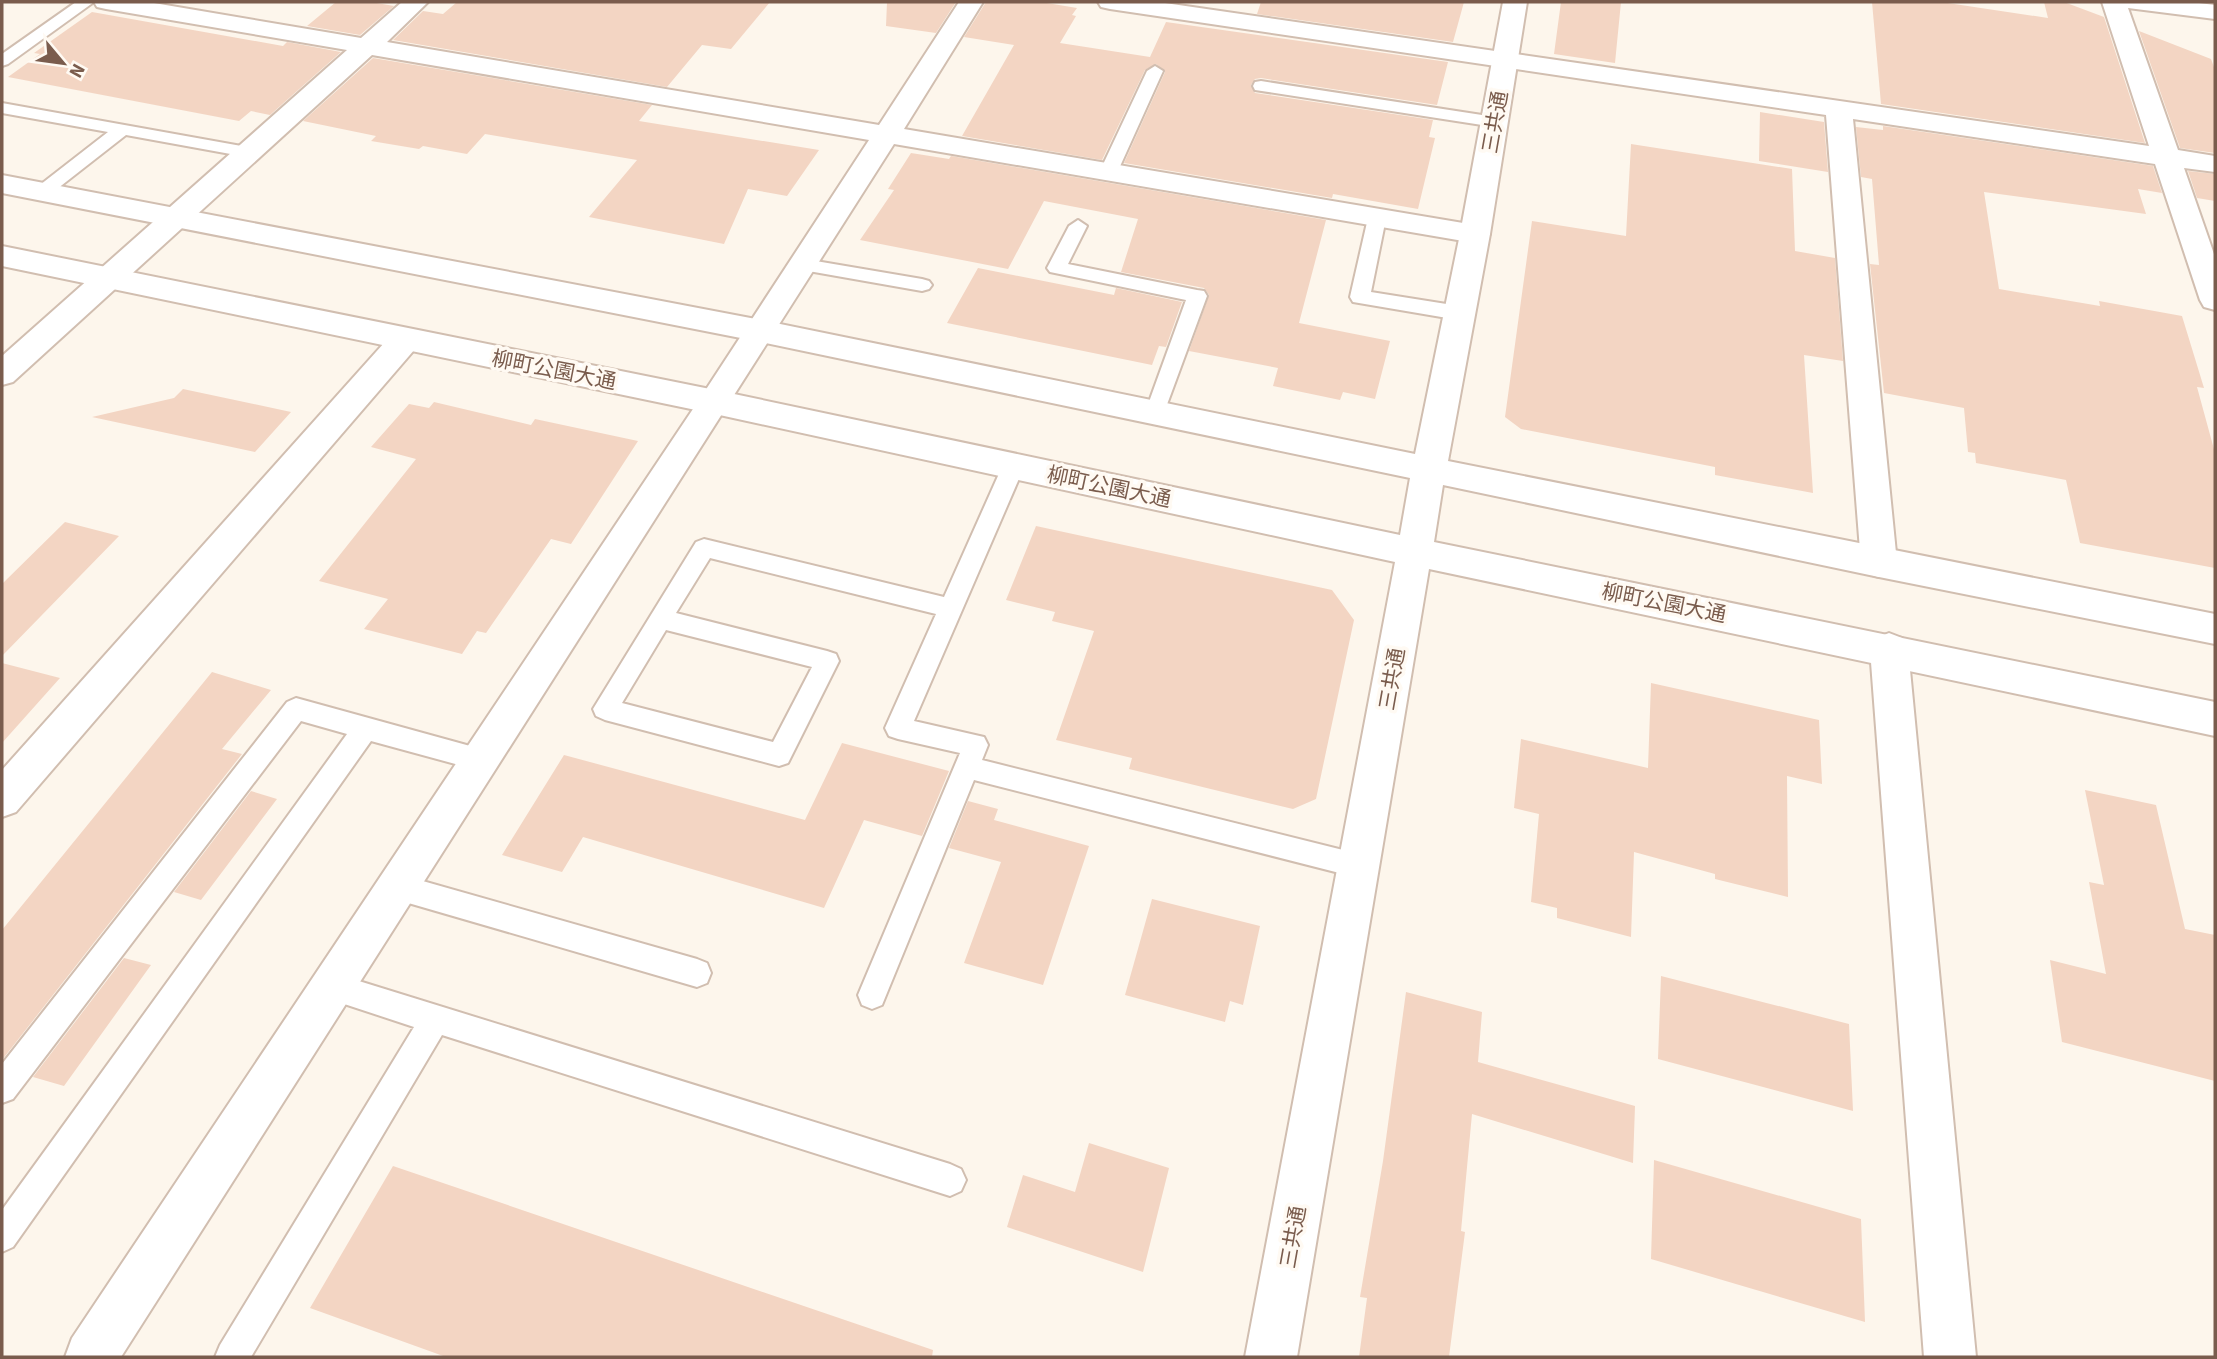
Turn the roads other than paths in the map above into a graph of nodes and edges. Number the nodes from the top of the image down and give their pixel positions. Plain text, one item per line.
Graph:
1 (86, 2) edge
2 (106, 2) edge
3 (415, 2) edge
4 (971, 2) edge
5 (1110, 2) edge
6 (1516, 2) edge
7 (2113, 2) edge
8 (2133, 2) edge
9 (2215, 12) edge
10 (364, 47) junction
11 (2, 61) edge
12 (1505, 61) junction
13 (1155, 71) dead end
14 (1261, 86) dead end
15 (2, 108) edge
16 (1839, 110) junction
17 (1495, 122) junction
18 (122, 130) junction
19 (885, 136) junction
20 (247, 152) junction
21 (2167, 156) junction
22 (2215, 164) edge
23 (1108, 173) junction
24 (2, 184) edge
25 (42, 192) junction
26 (173, 218) junction
27 (1377, 218) junction
28 (1078, 226) dead end
29 (1475, 234) junction
30 (2, 256) edge
31 (804, 265) junction
32 (107, 279) junction
33 (922, 285) dead end
34 (2215, 300) edge
35 (1459, 313) junction
36 (761, 331) junction
37 (404, 341) junction
38 (2, 374) edge
39 (715, 402) junction
40 (1155, 413) junction
41 (1013, 467) junction
42 (1429, 470) junction
43 (1414, 552) junction
44 (1879, 563) junction
45 (950, 608) junction
46 (660, 619) junction
47 (2215, 629) edge
48 (1889, 649) junction
49 (2215, 719) edge
50 (366, 728) junction
51 (481, 760) junction
52 (967, 767) junction
53 (2, 799) edge
54 (1359, 866) junction
55 (398, 887) junction
56 (697, 973) dead end
57 (333, 987) junction
58 (872, 995) dead end
59 (436, 1018) junction
60 (2, 1088) edge
61 (950, 1180) dead end
62 (2, 1236) edge
63 (91, 1357) edge
64 (232, 1357) edge
65 (1271, 1357) edge
66 (1950, 1357) edge

1 - 11 lane
2 - 10 street
3 - 10 street
4 - 19 street
5 - 12 street
6 - 12 street, 三共通
7 - 21 street
8 - 9 street
10 - 19 street
10 - 20 street
12 - 16 street
12 - 17 street, 三共通
13 - 23 lane
14 - 17 lane
15 - 18 lane
16 - 21 street
16 - 44 street
17 - 29 street, 三共通
18 - 20 lane
18 - 25 lane
19 - 23 street
19 - 31 street
20 - 26 street
21 - 22 street
21 - 34 street
23 - 27 street
24 - 25 street
25 - 26 street
26 - 32 street
26 - 36 street
27 - 29 street
27 - 35 lane
28 - 40 lane
29 - 35 street, 三共通
30 - 32 street, 柳町公園大通
31 - 33 lane
31 - 36 street
32 - 37 street, 柳町公園大通
32 - 38 street
35 - 42 street, 三共通
36 - 39 street
36 - 40 street
37 - 39 street, 柳町公園大通
37 - 53 street
39 - 41 street, 柳町公園大通
39 - 51 street
40 - 42 street
41 - 43 street, 柳町公園大通
41 - 45 lane
42 - 43 street, 三共通
42 - 44 street
43 - 48 street, 柳町公園大通
43 - 54 street, 三共通
44 - 47 street
45 - 46 lane
45 - 52 lane
46 - 46 lane
48 - 49 street, 柳町公園大通
48 - 66 street
50 - 51 lane
50 - 60 lane
50 - 62 lane
51 - 55 street
52 - 54 lane
52 - 58 lane
54 - 65 street, 三共通
55 - 56 lane
55 - 57 street
57 - 59 lane
57 - 63 street
59 - 61 lane
59 - 64 lane

